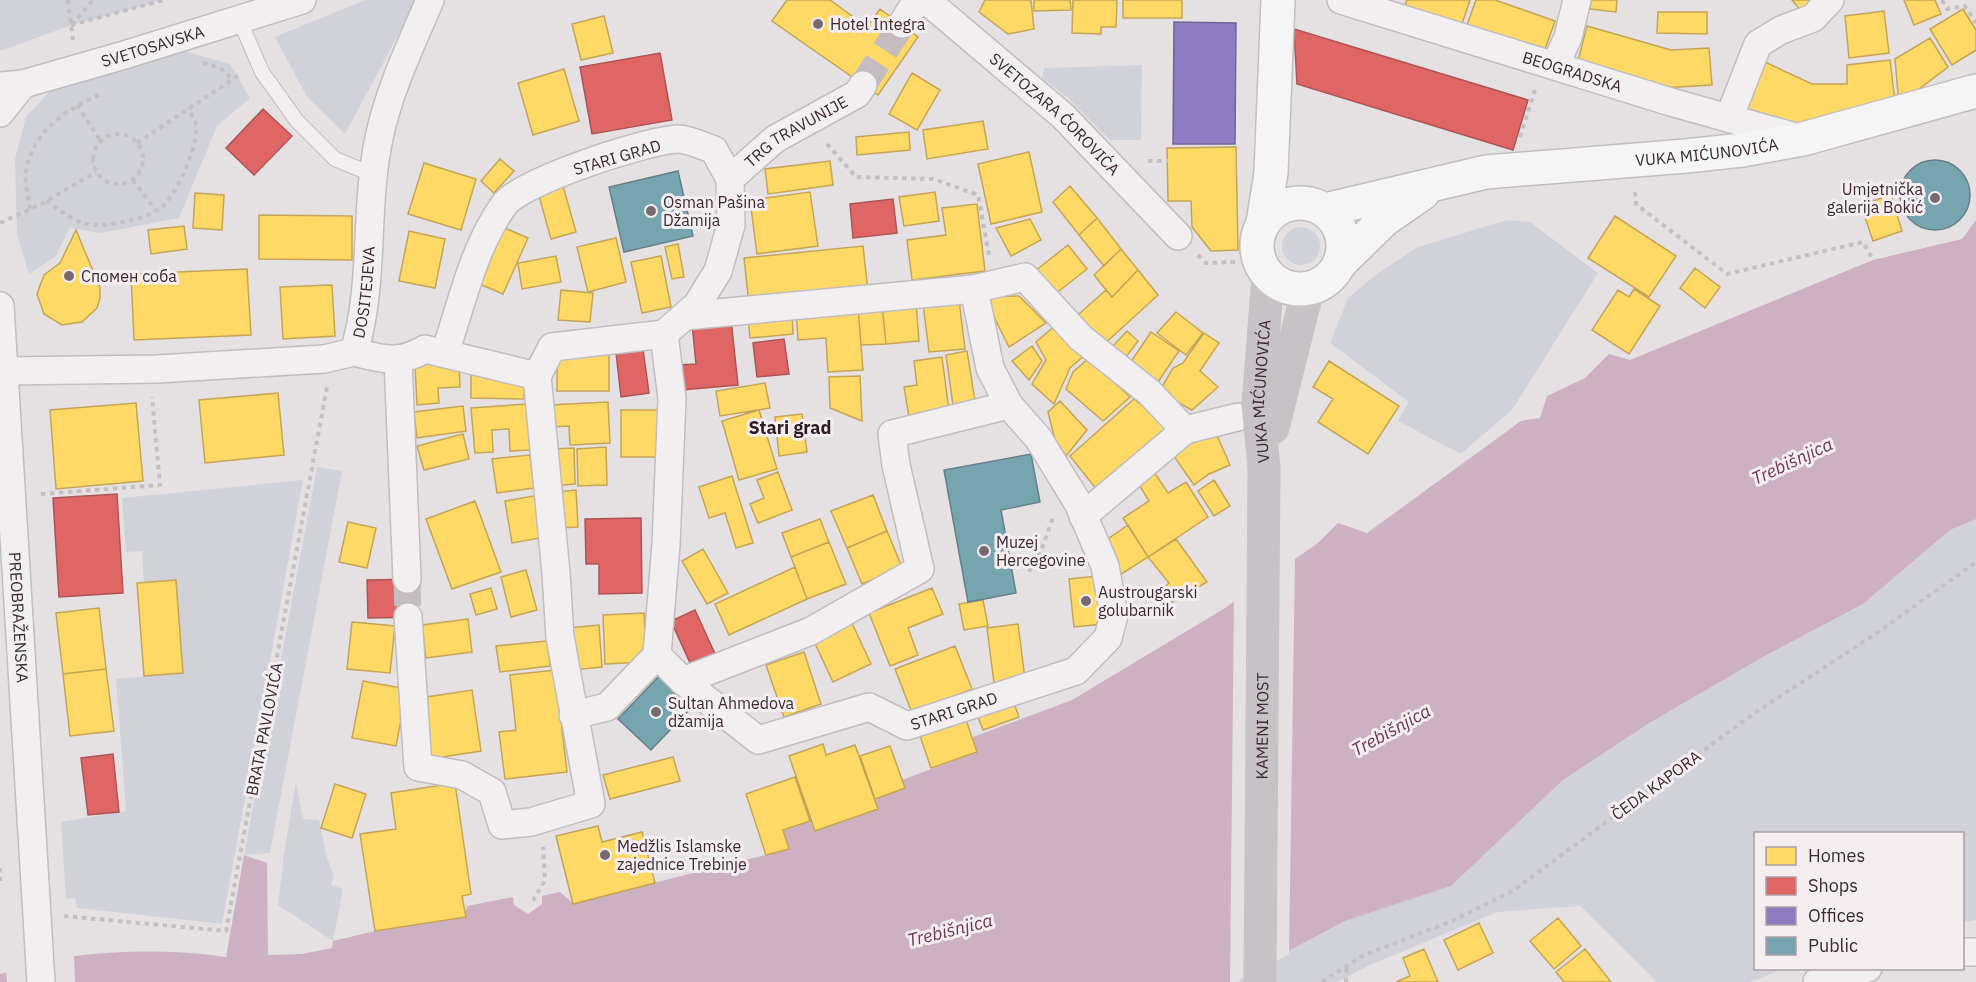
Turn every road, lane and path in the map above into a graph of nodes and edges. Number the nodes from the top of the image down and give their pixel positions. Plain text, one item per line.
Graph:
1 (68, 0) edge
2 (93, 0) edge
3 (164, 0) edge
4 (302, 0) edge
5 (430, 0) edge
6 (917, 0) edge
7 (926, 0) edge
8 (1278, 0) edge
9 (1341, 0) edge
10 (1577, 0) edge
11 (1830, 0) edge
12 (1942, 0) edge
13 (240, 21) junction
14 (1976, 23) edge
15 (902, 24) tunnel mouth
16 (72, 26) junction
17 (74, 44) dead end
18 (258, 62) junction
19 (1556, 64) junction
20 (191, 65) dead end
21 (232, 80) junction
22 (12, 85) edge
23 (863, 85) tunnel mouth
24 (1276, 90) junction
25 (1976, 91) edge
26 (105, 93) dead end
27 (77, 105) junction
28 (188, 108) junction
29 (0, 113) edge
30 (1729, 118) junction
31 (806, 122) junction
32 (1803, 139) junction
33 (100, 140) junction
34 (137, 143) junction
35 (96, 172) junction
36 (374, 175) junction
37 (730, 179) junction
38 (133, 180) junction
39 (1431, 187) junction
40 (46, 201) junction
41 (1636, 204) dead end
42 (1312, 206) junction
43 (30, 209) junction
44 (156, 211) junction
45 (0, 223) edge
46 (1263, 223) junction
47 (1178, 236) dead end
48 (1873, 260) dead end
49 (1341, 262) junction
50 (1220, 263) dead end
51 (1257, 269) junction
52 (981, 288) junction
53 (1308, 289) junction
54 (0, 306) edge
55 (685, 316) junction
56 (664, 334) junction
57 (445, 353) junction
58 (343, 355) junction
59 (398, 359) junction
60 (149, 369) junction
61 (5, 371) junction
62 (537, 376) junction
63 (1009, 405) junction
64 (1238, 417) dead end
65 (1185, 430) junction
66 (1264, 468) junction
67 (31, 495) dead end
68 (1083, 516) junction
69 (1976, 562) edge
70 (8, 566) edge
71 (407, 579) tunnel mouth
72 (408, 617) tunnel mouth
73 (657, 655) junction
74 (683, 681) junction
75 (573, 715) junction
76 (0, 868) edge
77 (546, 872) dead end
78 (0, 880) edge
79 (533, 901) dead end
80 (47, 923) junction
81 (1347, 965) junction
82 (1864, 970) edge
83 (40, 982) edge
84 (1260, 982) edge
85 (1322, 982) edge
86 (1346, 982) edge
87 (1817, 982) edge

1 - 16 path
2 - 16 path
3 - 16 path
4 - 13 street, SVETOSAVSKA
5 - 36 street, DOSITEJEVA
6 - 15 street
7 - 47 street, SVETOZARA ĆOROVIĆA
8 - 24 main road
9 - 19 street, BEOGRADSKA
10 - 19 street
11 - 30 street
12 - 14 path
13 - 18 lane
13 - 22 street, SVETOSAVSKA
16 - 17 path
18 - 21 path
18 - 36 lane
19 - 30 street, BEOGRADSKA
20 - 21 path
21 - 28 path
22 - 29 street
23 - 31 street, TRG TRAVUNIJE
24 - 42 main road
24 - 46 main road
25 - 32 main road, VUKA MIĆUNOVIĆA
26 - 27 path
27 - 33 path
27 - 43 path
28 - 34 path
28 - 44 path
30 - 32 street, BEOGRADSKA
31 - 37 street, TRG TRAVUNIJE
31 - 52 path
32 - 39 main road, VUKA MIĆUNOVIĆA
33 - 34 path
33 - 35 path
34 - 38 path
35 - 38 path
35 - 40 path
36 - 58 street, DOSITEJEVA
37 - 55 street, STARI GRAD
37 - 57 street, STARI GRAD
38 - 44 path
39 - 42 main road, VUKA MIĆUNOVIĆA
39 - 49 main road, VUKA MIĆUNOVIĆA
40 - 43 path
40 - 44 path
41 - 48 path
42 - 46 main road
42 - 49 main road
43 - 45 path
46 - 51 main road
49 - 53 main road
50 - 51 path
51 - 53 main road
51 - 66 street, VUKA MIĆUNOVIĆA
52 - 55 street
52 - 63 street, STARI GRAD
52 - 65 street
53 - 66 street, VUKA MIĆUNOVIĆA
54 - 61 street, PREOBRAŽENSKA
55 - 56 street, STARI GRAD
56 - 62 street
56 - 73 street
57 - 59 street
57 - 62 street
58 - 59 street
58 - 60 street
58 - 80 path, BRATA PAVLOVIĆA
59 - 71 street
60 - 61 street
60 - 67 path
61 - 70 street, PREOBRAŽENSKA
62 - 75 street
63 - 68 street, STARI GRAD
63 - 74 street
64 - 65 street
65 - 68 street
66 - 84 street, KAMENI MOST
68 - 74 street, STARI GRAD
69 - 81 path, ČEDA KAPORA
70 - 80 street, PREOBRAŽENSKA
72 - 75 street
73 - 74 street, STARI GRAD
73 - 75 street
76 - 78 path
77 - 79 path
80 - 83 street, PREOBRAŽENSKA
81 - 85 path, ČEDA KAPORA
81 - 86 path
82 - 87 street

